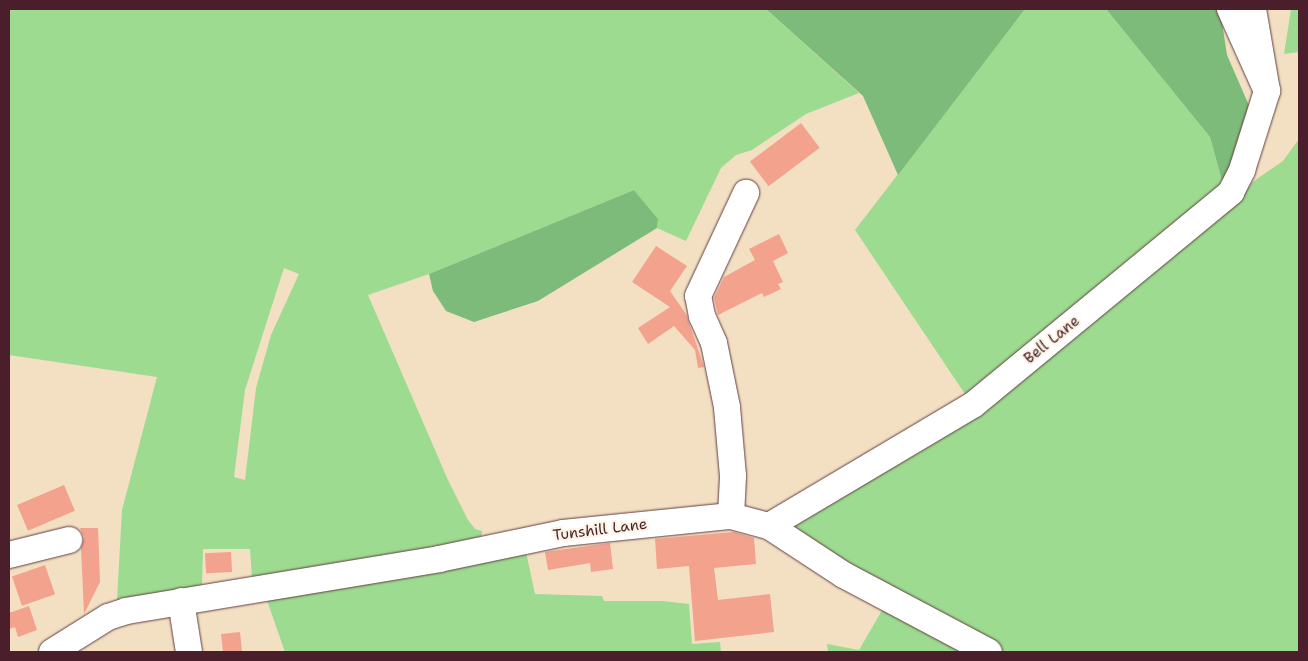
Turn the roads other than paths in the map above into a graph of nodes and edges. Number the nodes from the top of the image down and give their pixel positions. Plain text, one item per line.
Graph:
1 (1230, 9) edge
2 (1253, 9) edge
3 (1267, 91) junction
4 (746, 193) dead end
5 (732, 516) junction
6 (769, 526) junction
7 (69, 540) dead end
8 (9, 555) edge
9 (181, 601) junction
10 (52, 652) edge
11 (189, 652) edge
12 (989, 652) edge

1 - 3 street
2 - 3 street
3 - 6 street, Bell Lane
4 - 5 street
5 - 6 street, Tunshill Lane
5 - 9 street, Tunshill Lane
6 - 12 street, Tunshill Lane
7 - 8 street
9 - 10 street, Tunshill Lane
9 - 11 street

